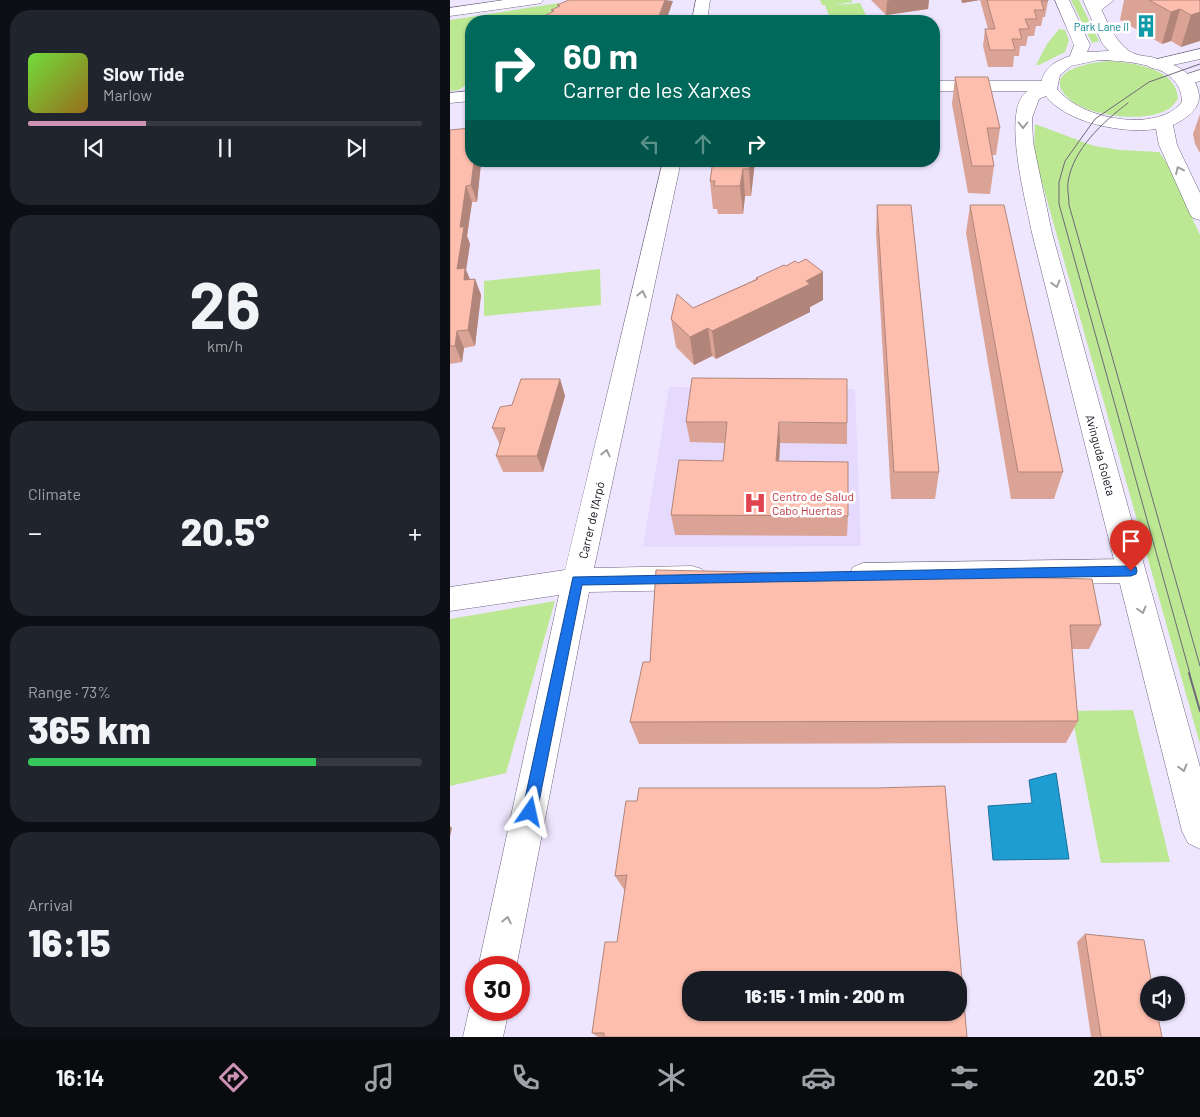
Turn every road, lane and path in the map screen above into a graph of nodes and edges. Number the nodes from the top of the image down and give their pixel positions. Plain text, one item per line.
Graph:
1 (461, 0) edge
2 (536, 0) edge
3 (703, 0) edge
4 (1062, 0) edge
5 (450, 2) edge
6 (1098, 2) edge
7 (450, 12) edge
8 (701, 15) edge
9 (1200, 54) edge
10 (1124, 56) junction
11 (1078, 58) junction
12 (1155, 64) junction
13 (1192, 78) edge
14 (940, 86) edge
15 (1048, 87) junction
16 (465, 97) edge
17 (450, 98) edge
18 (1164, 122) junction
19 (671, 167) edge
20 (1200, 214) edge
21 (1131, 571) junction
22 (835, 576) edge
23 (716, 578) edge
24 (577, 580) junction
25 (450, 599) edge
26 (1200, 831) edge
27 (500, 956) edge
28 (487, 1021) edge
29 (483, 1037) edge

1 - 5 main road
2 - 7 main road
3 - 8 main road
4 - 11 main road
6 - 10 main road
9 - 12 main road
10 - 11 main road
10 - 12 main road
11 - 15 main road
12 - 13 main road
13 - 18 main road
14 - 15 main road
15 - 18 main road
15 -> 21 main road, Avinguda Goleta
16 - 17 main road
20 -> 18 main road
24 -> 19 main road, Carrer de l'Arpó
21 - 22 main road
21 -> 26 main road, Avinguda Goleta
23 - 24 main road
24 - 25 main road
27 -> 24 main road, Carrer de l'Arpó
28 - 29 main road

